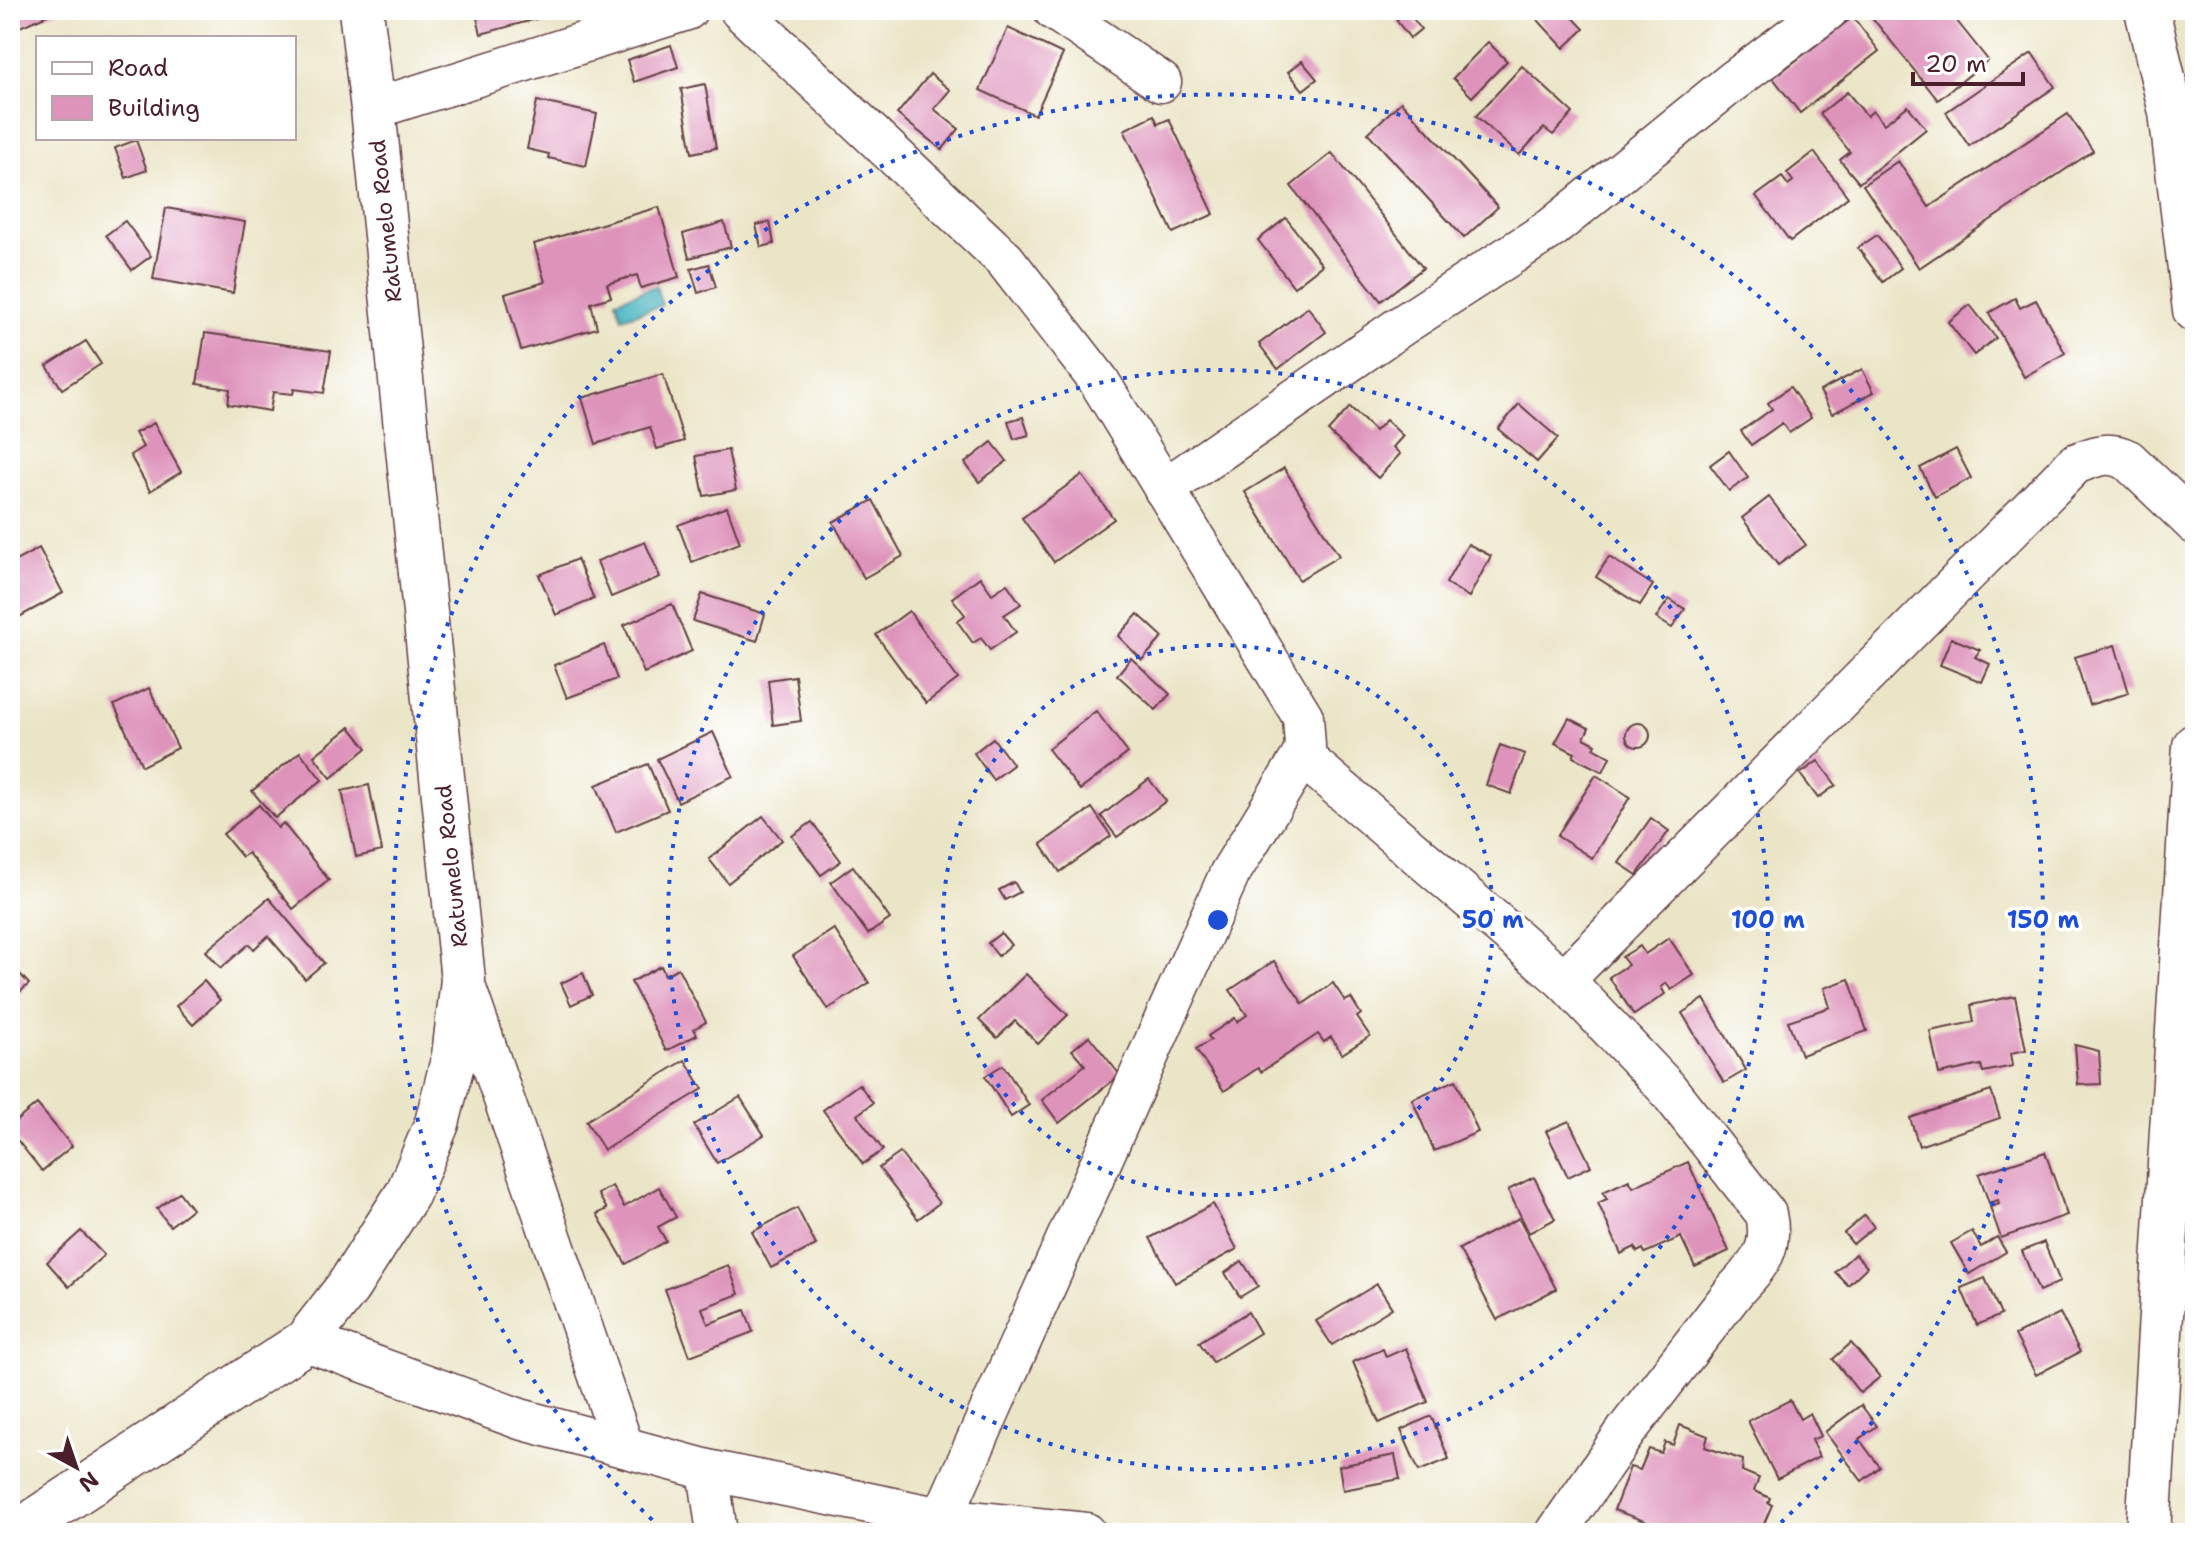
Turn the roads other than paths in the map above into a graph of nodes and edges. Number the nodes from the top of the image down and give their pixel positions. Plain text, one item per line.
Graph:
1 (361, 10) edge
2 (687, 10) edge
3 (740, 10) edge
4 (1054, 10) edge
5 (1828, 10) edge
6 (2147, 10) edge
7 (1161, 82) dead end
8 (373, 109) junction
9 (2195, 310) edge
10 (1164, 489) junction
11 (2195, 524) edge
12 (2195, 746) edge
13 (1302, 756) junction
14 (463, 980) junction
15 (1564, 980) junction
16 (306, 1341) junction
17 (623, 1446) junction
18 (708, 1470) junction
19 (873, 1518) edge
20 (942, 1518) junction
21 (20, 1533) edge
22 (717, 1533) edge
23 (1086, 1533) edge
24 (1556, 1533) edge
25 (2148, 1533) edge

1 - 8 street, Ratumelo Road
2 - 8 street
3 - 10 street
4 - 7 street
5 - 10 street
6 - 9 street
8 - 14 street, Ratumelo Road
10 - 13 street
11 - 15 street
12 - 25 street
13 - 15 street
13 - 20 street
14 - 16 street, Ratumelo Road
14 - 17 street
15 - 24 street
16 - 17 street
16 - 21 street, Ratumelo Road
17 - 18 street
18 - 19 street
18 - 22 street
19 - 20 street
20 - 23 street

